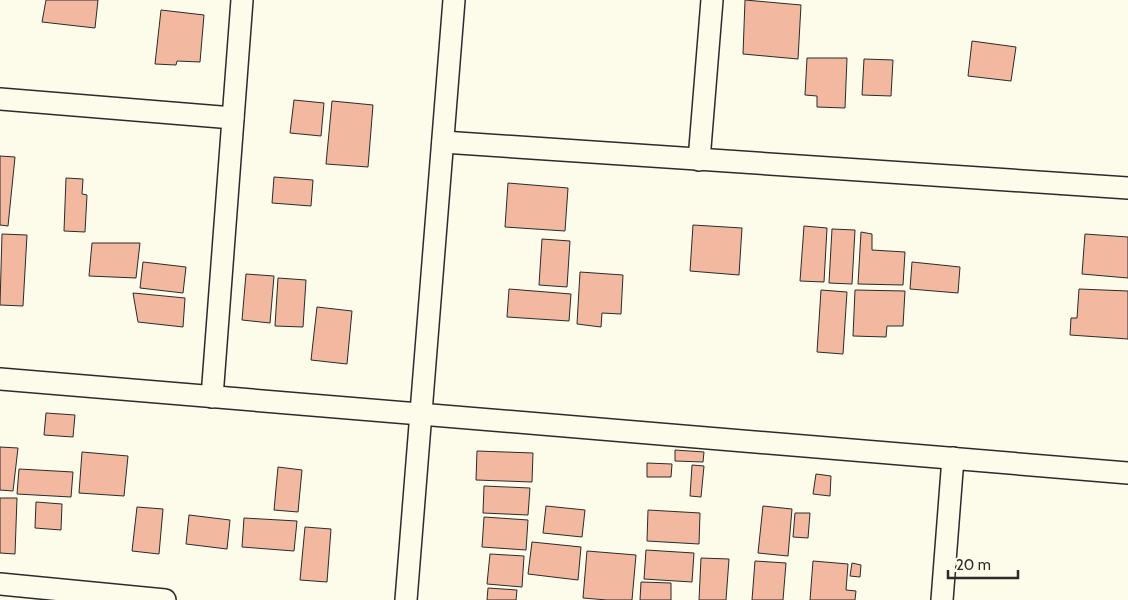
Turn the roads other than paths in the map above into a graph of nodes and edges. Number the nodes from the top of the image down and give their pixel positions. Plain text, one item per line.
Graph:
1 (242, 0) edge
2 (454, 0) edge
3 (712, 0) edge
4 (0, 98) edge
5 (233, 118) junction
6 (443, 142) junction
7 (699, 160) junction
8 (1128, 188) edge
9 (0, 378) edge
10 (212, 397) junction
11 (421, 414) junction
12 (953, 458) junction
13 (1128, 473) edge
14 (0, 584) edge
15 (165, 600) edge
16 (406, 600) edge
17 (942, 600) edge

1 - 5 street
2 - 6 street
3 - 7 street
4 - 5 street
5 - 10 street
6 - 7 street
6 - 11 street
7 - 8 street
9 - 10 street
10 - 11 street
11 - 12 street
11 - 16 street
12 - 13 street
12 - 17 street
14 - 15 street

